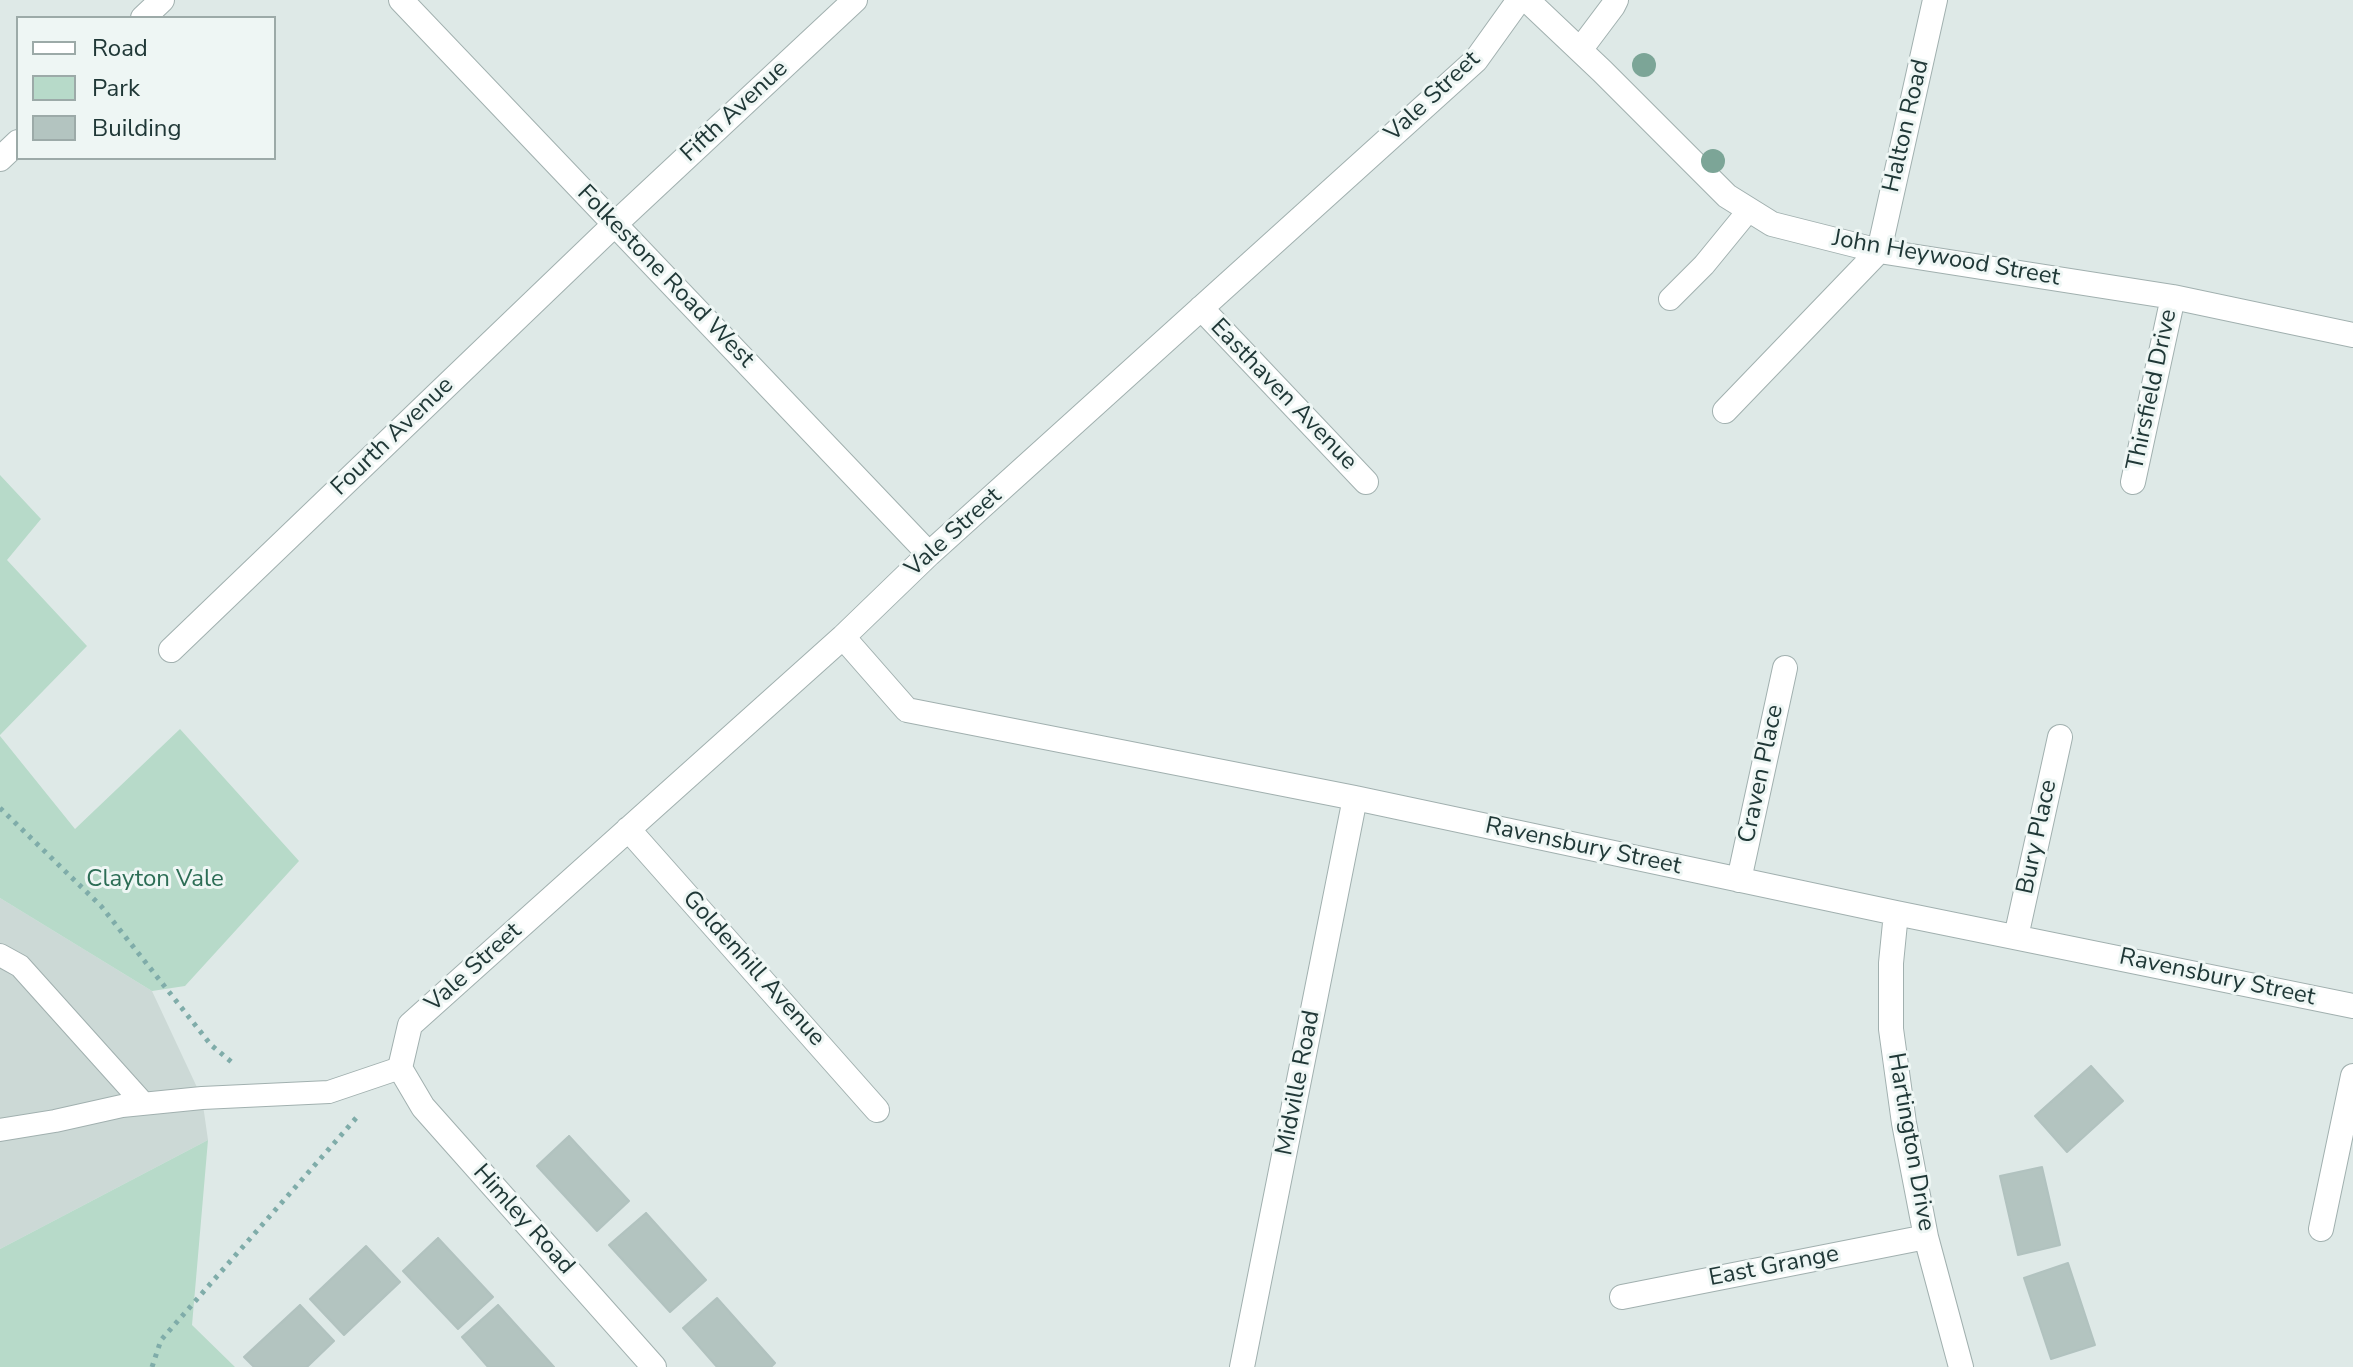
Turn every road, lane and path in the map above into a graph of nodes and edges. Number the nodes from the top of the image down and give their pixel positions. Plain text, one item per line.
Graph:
1 (162, 0) edge
2 (401, 0) edge
3 (855, 0) edge
4 (1519, 0) edge
5 (1527, 0) edge
6 (1616, 0) edge
7 (1935, 0) edge
8 (145, 16) edge
9 (1580, 50) junction
10 (16, 144) edge
11 (0, 159) edge
12 (1749, 210) junction
13 (615, 224) junction
14 (1879, 251) junction
15 (2173, 297) junction
16 (1670, 299) dead end
17 (1201, 308) junction
18 (2353, 335) edge
19 (1725, 411) dead end
20 (1366, 482) dead end
21 (2133, 482) dead end
22 (929, 554) junction
23 (843, 637) junction
24 (171, 650) dead end
25 (1785, 668) dead end
26 (2060, 737) dead end
27 (1355, 798) junction
28 (0, 808) edge
29 (628, 829) junction
30 (1739, 880) junction
31 (1896, 913) junction
32 (2016, 937) junction
33 (0, 955) edge
34 (2353, 1006) edge
35 (400, 1068) junction
36 (2353, 1076) edge
37 (271, 1095) junction
38 (144, 1104) junction
39 (877, 1110) dead end
40 (358, 1115) dead end
41 (0, 1130) edge
42 (2321, 1229) dead end
43 (1926, 1237) junction
44 (1622, 1297) dead end
45 (152, 1367) edge
46 (654, 1367) edge
47 (1242, 1367) edge
48 (1961, 1367) edge

1 - 8 street
2 - 13 street, Folkestone Road West
3 - 13 street, Fifth Avenue
4 - 17 street, Vale Street
5 - 9 street, John Heywood Street
6 - 9 street
7 - 14 street, Halton Road
9 - 12 street, John Heywood Street
10 - 11 street
12 - 14 street, John Heywood Street
12 - 16 lane
13 - 22 street, Folkestone Road West
13 - 24 street, Fourth Avenue
14 - 15 street, John Heywood Street
14 - 19 street
15 - 18 street, John Heywood Street
15 - 21 street, Thirsfield Drive
17 - 20 street, Easthaven Avenue
17 - 22 street, Vale Street
22 - 23 street, Vale Street
23 - 27 street, Ravensbury Street
23 - 29 street, Vale Street
25 - 30 street, Craven Place
26 - 32 street, Bury Place
27 - 30 street, Ravensbury Street
27 - 47 street, Midville Road
28 - 37 path
29 - 35 street, Vale Street
29 - 39 street, Goldenhill Avenue
30 - 31 street, Ravensbury Street
31 - 32 street, Ravensbury Street
31 - 43 street, Hartington Drive
32 - 34 street, Ravensbury Street
33 - 38 lane
35 - 37 lane
35 - 46 street, Himley Road
36 - 42 street
37 - 38 lane
38 - 41 lane
40 - 45 path
43 - 44 street, East Grange
43 - 48 street, Hartington Drive

